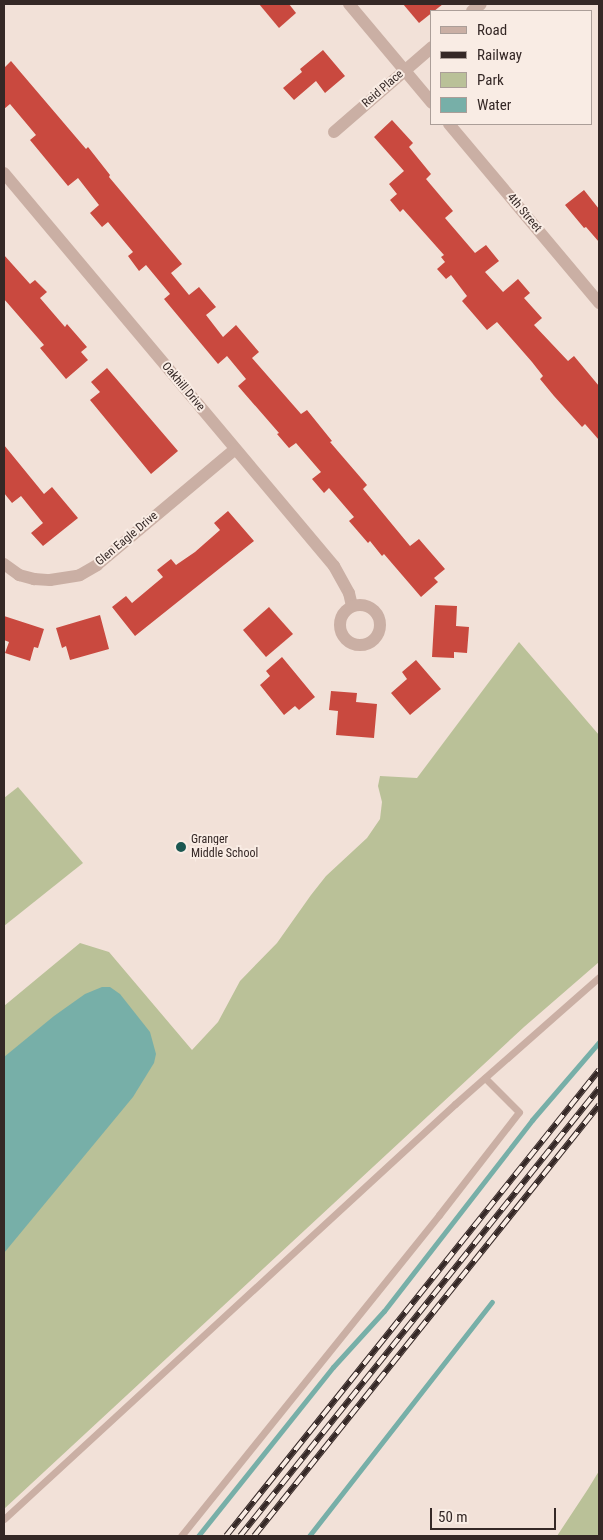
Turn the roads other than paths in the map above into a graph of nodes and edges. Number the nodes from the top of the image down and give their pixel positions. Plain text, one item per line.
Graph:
1 (348, 4) edge
2 (430, 49) edge
3 (405, 70) junction
4 (430, 101) edge
5 (450, 125) edge
6 (334, 132) dead end
7 (4, 173) edge
8 (599, 303) edge
9 (235, 449) junction
10 (4, 564) edge
11 (352, 606) dead end
12 (599, 977) edge
13 (485, 1078) junction
14 (4, 1519) edge
15 (181, 1536) edge

1 - 3 street
2 - 3 street, Reid Place
3 - 4 street
3 - 6 street, Reid Place
5 - 8 street, 4th Street
7 - 9 street, Oakhill Drive
9 - 10 street, Glen Eagle Drive
9 - 11 street, Oakhill Drive
12 - 13 lane
13 - 14 lane
13 - 15 lane

